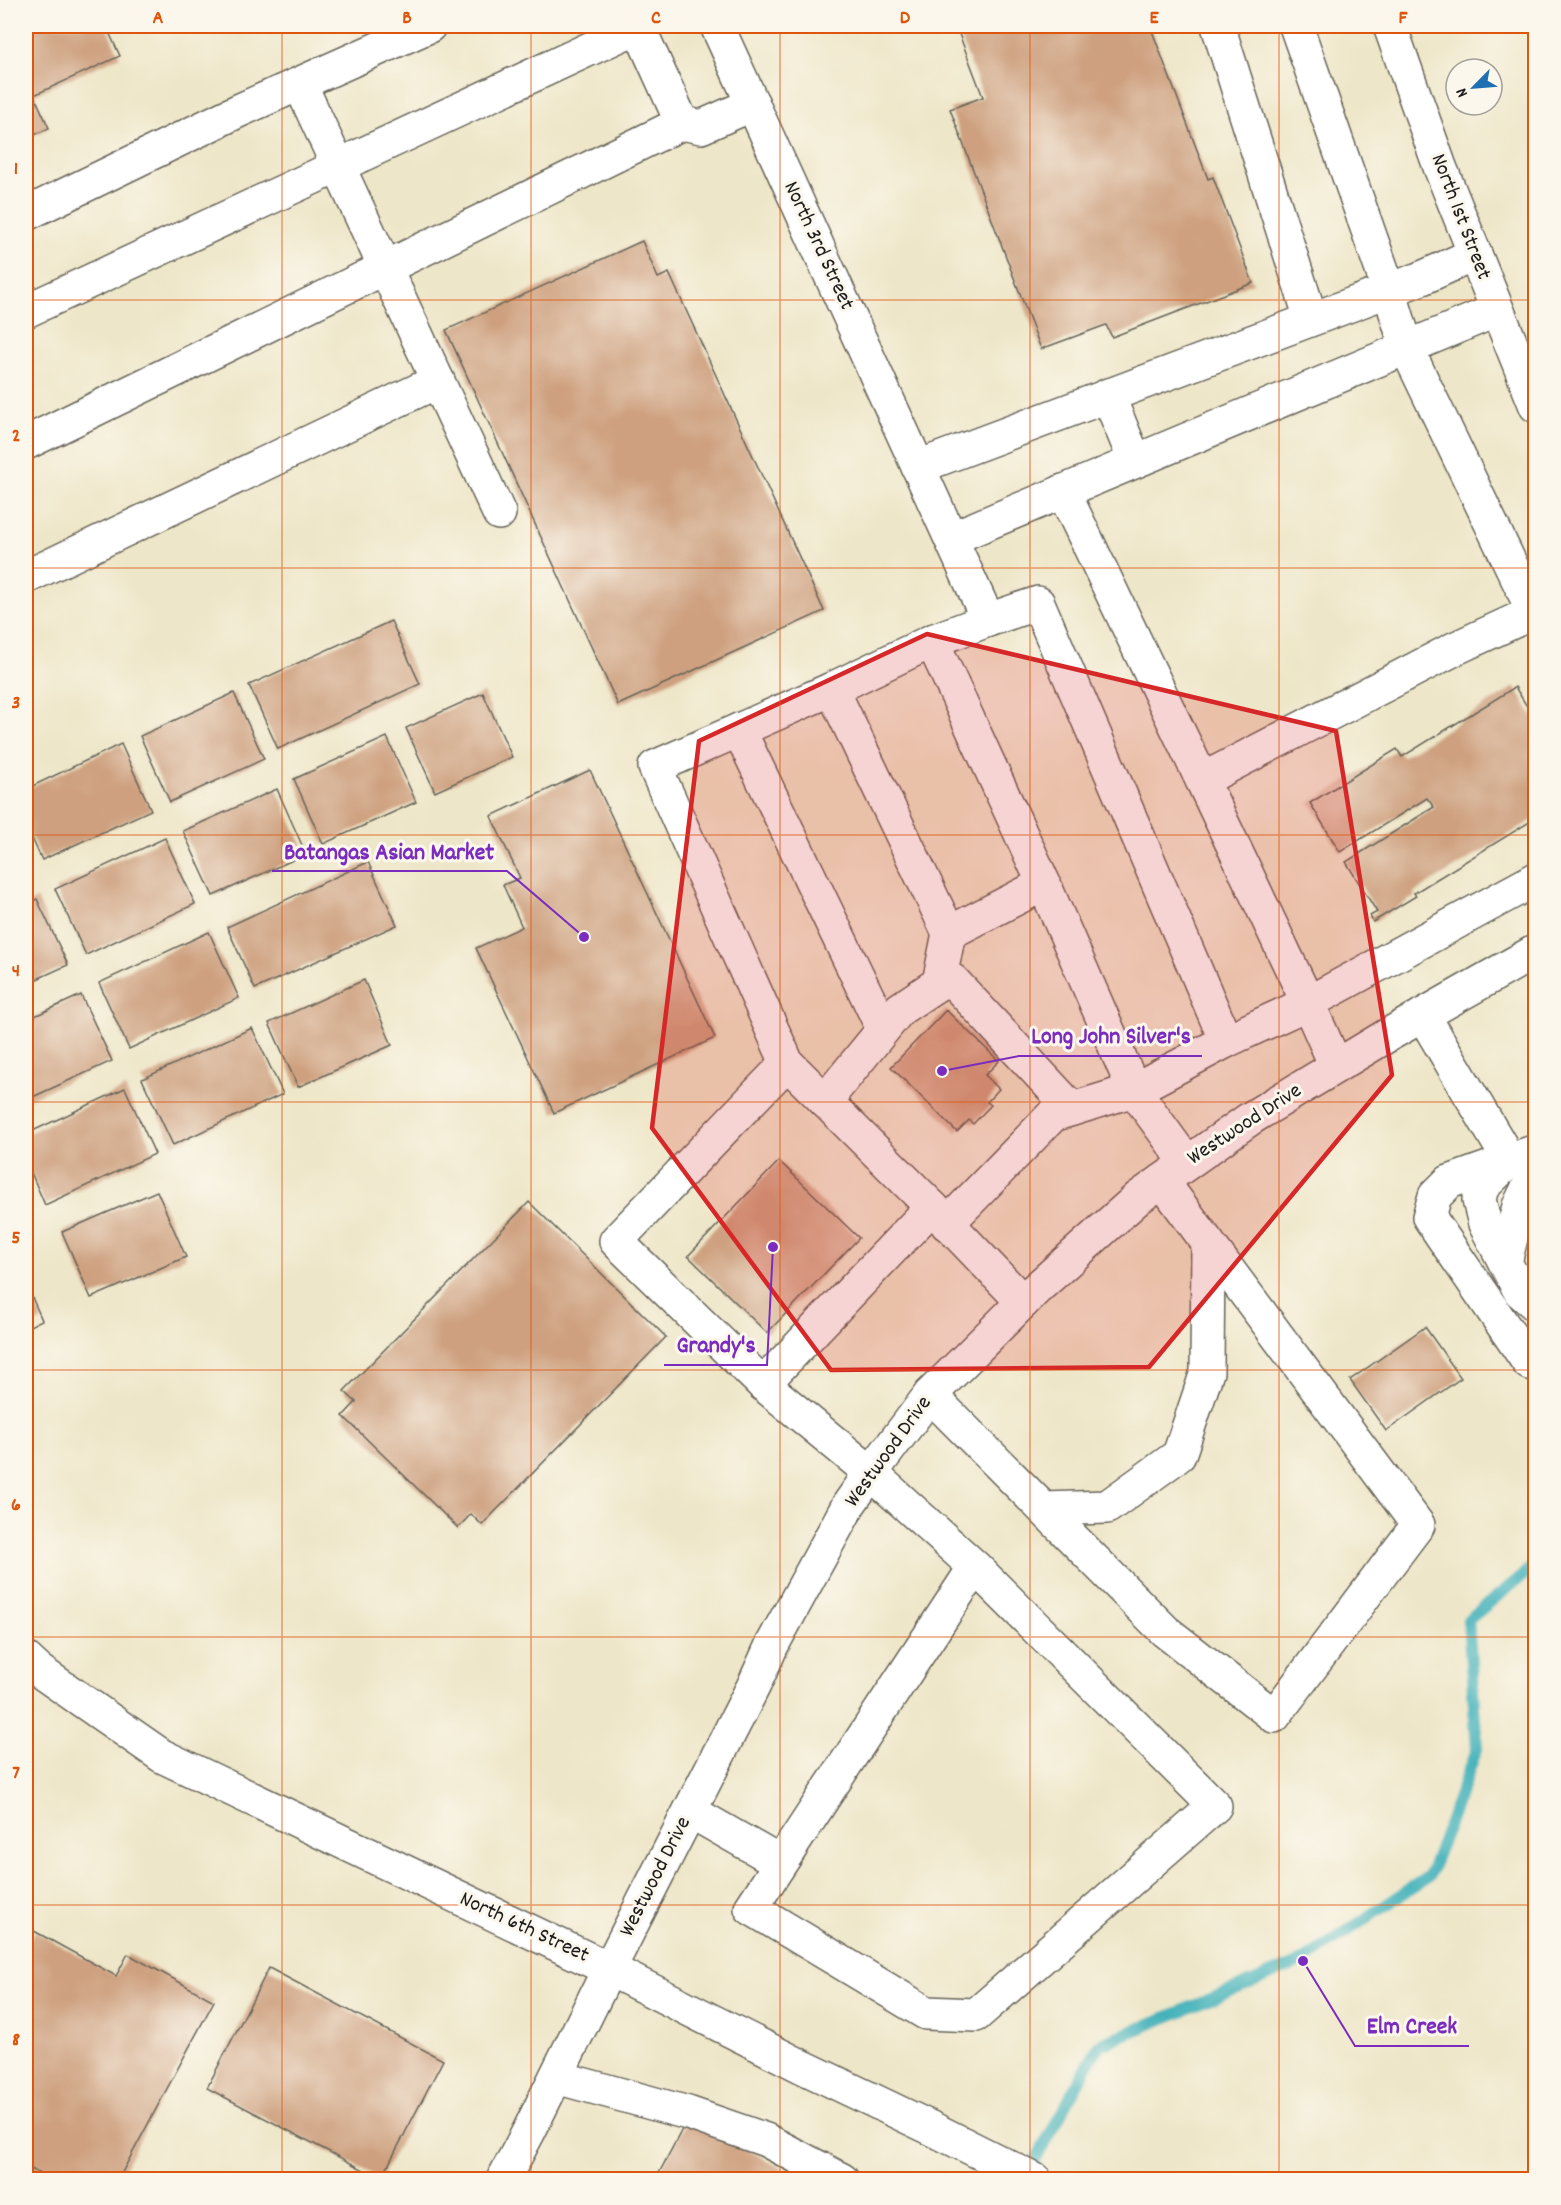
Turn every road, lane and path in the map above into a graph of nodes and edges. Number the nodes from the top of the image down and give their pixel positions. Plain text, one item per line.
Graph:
1 (429, 26) edge
2 (638, 26) edge
3 (717, 26) edge
4 (1218, 26) edge
5 (1296, 26) edge
6 (1390, 26) edge
7 (300, 84) junction
8 (753, 105) junction
9 (682, 123) junction
10 (337, 165) junction
11 (26, 214) edge
12 (1475, 254) junction
13 (385, 268) junction
14 (1389, 290) junction
15 (1497, 310) junction
16 (26, 311) edge
17 (1311, 319) junction
18 (1407, 349) junction
19 (438, 381) junction
20 (1108, 395) junction
21 (1535, 402) edge
22 (26, 443) edge
23 (1135, 461) junction
24 (918, 466) junction
25 (1063, 491) junction
26 (499, 513) dead end
27 (952, 538) junction
28 (26, 577) edge
29 (1534, 614) edge
30 (988, 620) junction
31 (932, 641) junction
32 (832, 689) junction
33 (739, 730) junction
34 (1202, 780) junction
35 (1536, 879) edge
36 (1044, 884) junction
37 (949, 933) junction
38 (1536, 951) edge
39 (939, 983) junction
40 (1308, 1003) junction
41 (1424, 1015) junction
42 (883, 1029) junction
43 (1226, 1041) junction
44 (788, 1063) junction
45 (1336, 1066) junction
46 (1134, 1090) junction
47 (825, 1101) junction
48 (1072, 1109) junction
49 (1527, 1161) edge
50 (1175, 1172) junction
51 (940, 1216) junction
52 (1208, 1243) junction
53 (1023, 1302) junction
54 (1536, 1305) edge
55 (1536, 1358) edge
56 (763, 1384) junction
57 (930, 1395) junction
58 (871, 1473) junction
59 (1044, 1509) junction
60 (975, 1567) junction
61 (30, 1671) edge
62 (690, 1811) junction
63 (779, 1862) junction
64 (609, 1969) junction
65 (556, 2078) junction
66 (503, 2180) edge
67 (842, 2180) edge
68 (1035, 2180) edge

1 - 7 street
2 - 9 street
2 - 10 street
3 - 8 street, North 3rd Street
4 - 17 street
5 - 14 street
6 - 12 street, North 1st Street
7 - 10 street
7 - 11 street
8 - 9 street
8 - 24 street, North 3rd Street
9 - 13 street
10 - 13 street
10 - 16 street
12 - 14 street
12 - 15 street, North 1st Street
13 - 19 street
13 - 22 street
14 - 17 street
14 - 18 street
15 - 18 street
15 - 21 street, North 1st Street
17 - 20 street
18 - 23 street
18 - 29 street
19 - 26 street
19 - 28 street
20 - 23 street
20 - 24 street
23 - 25 street
24 - 27 street, North 3rd Street
25 - 27 street
25 - 34 street
27 - 30 street, North 3rd Street
29 - 34 street
30 - 31 street
30 - 43 street
31 - 32 street
31 - 36 street
32 - 33 street
32 - 37 street
33 - 42 street
33 - 44 street
34 - 40 street
35 - 40 street
36 - 37 street
36 - 46 street
37 - 39 street
38 - 41 street, Westwood Drive
39 - 42 street
39 - 48 street
40 - 43 street
40 - 45 street
41 - 45 street, Westwood Drive
41 - 49 street
42 - 47 street
43 - 46 street
44 - 47 street
44 - 56 street
45 - 50 street, Westwood Drive
46 - 48 street
46 - 50 street
47 - 51 street
48 - 51 street
49 - 54 street
49 - 55 street
50 - 52 street
50 - 53 street, Westwood Drive
51 - 53 street
51 - 56 street
52 - 59 street
52 - 59 street
53 - 57 street, Westwood Drive
56 - 58 street
57 - 58 street, Westwood Drive
57 - 59 street
58 - 60 street
58 - 62 street, Westwood Drive
60 - 63 street
60 - 63 street
61 - 64 street, North 6th Street
62 - 63 street
62 - 64 street, Westwood Drive
64 - 65 street, Westwood Drive
64 - 68 street, North 6th Street
65 - 66 street, Westwood Drive
65 - 67 street

